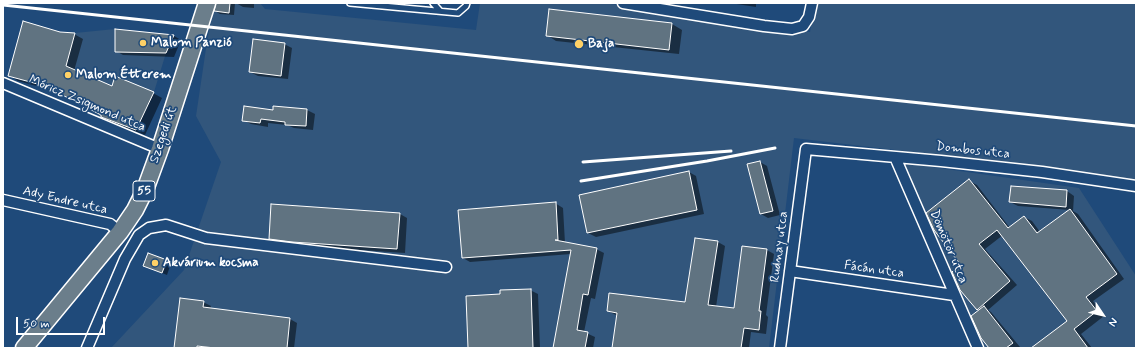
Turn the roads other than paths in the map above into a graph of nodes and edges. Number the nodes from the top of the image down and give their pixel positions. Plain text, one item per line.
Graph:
1 (207, 3) edge
2 (350, 3) edge
3 (433, 3) edge
4 (467, 3) edge
5 (623, 3) edge
6 (812, 3) edge
7 (440, 11) junction
8 (3, 83) edge
9 (806, 149) joint
10 (160, 150) junction
11 (895, 157) junction
12 (1136, 186) edge
13 (3, 200) edge
14 (120, 232) junction
15 (446, 266) dead end
16 (790, 271) junction
17 (954, 295) junction
18 (24, 348) edge
19 (87, 348) edge
20 (780, 348) edge
21 (978, 348) edge

1 - 10 main road, Szegedi út / 55
2 - 7 lane
3 - 7 lane
4 - 7 lane
5 - 6 street
8 - 10 street, Móricz Zsigmond utca
9 - 11 street, Dombos utca
9 - 16 street, Rudnay utca
10 - 14 main road, Szegedi út / 55
11 - 12 street, Dombos utca
11 - 17 street, Dömötör utca
13 - 14 street, Ady Endre utca
14 - 18 main road, Szegedi út / 55
15 - 19 street
16 - 17 street, Fácán utca
16 - 20 street, Rudnay utca
17 - 21 street, Dömötör utca

